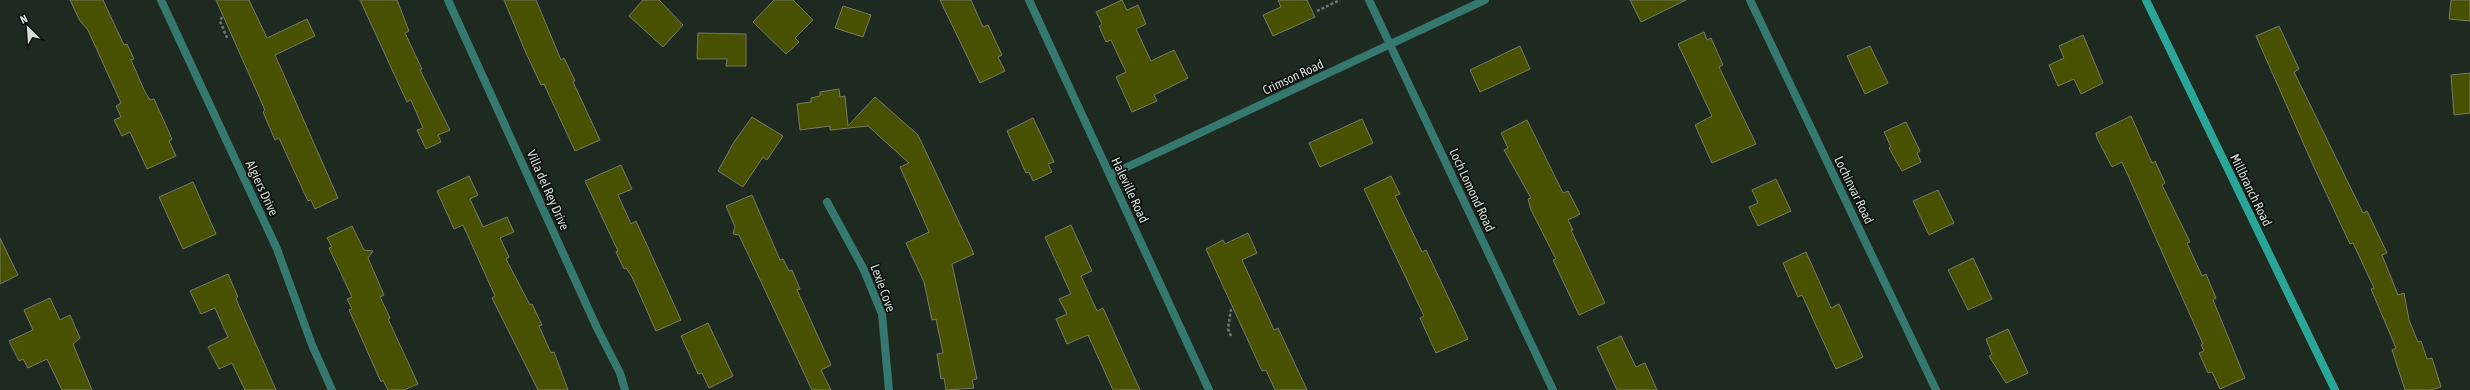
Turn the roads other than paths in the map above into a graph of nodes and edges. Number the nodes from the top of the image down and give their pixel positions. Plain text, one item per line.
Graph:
1 (161, 0) edge
2 (448, 0) edge
3 (1028, 0) edge
4 (1369, 0) edge
5 (1485, 0) edge
6 (1750, 0) edge
7 (2146, 0) edge
8 (1390, 45) junction
9 (1110, 175) junction
10 (827, 202) dead end
11 (332, 390) edge
12 (625, 390) edge
13 (889, 390) edge
14 (1209, 390) edge
15 (1553, 390) edge
16 (1936, 390) edge
17 (2335, 390) edge

1 - 11 street, Algiers Drive
2 - 12 street, Villa del Rey Drive
3 - 9 street, Haleville Road
4 - 8 street, Loch Lomond Road
5 - 8 street, Crimson Road
6 - 16 street, Lochinvar Road
7 - 17 main road, Millbranch Road
8 - 9 street, Crimson Road
8 - 15 street, Loch Lomond Road
9 - 14 street, Haleville Road
10 - 13 street, Lexie Cove

